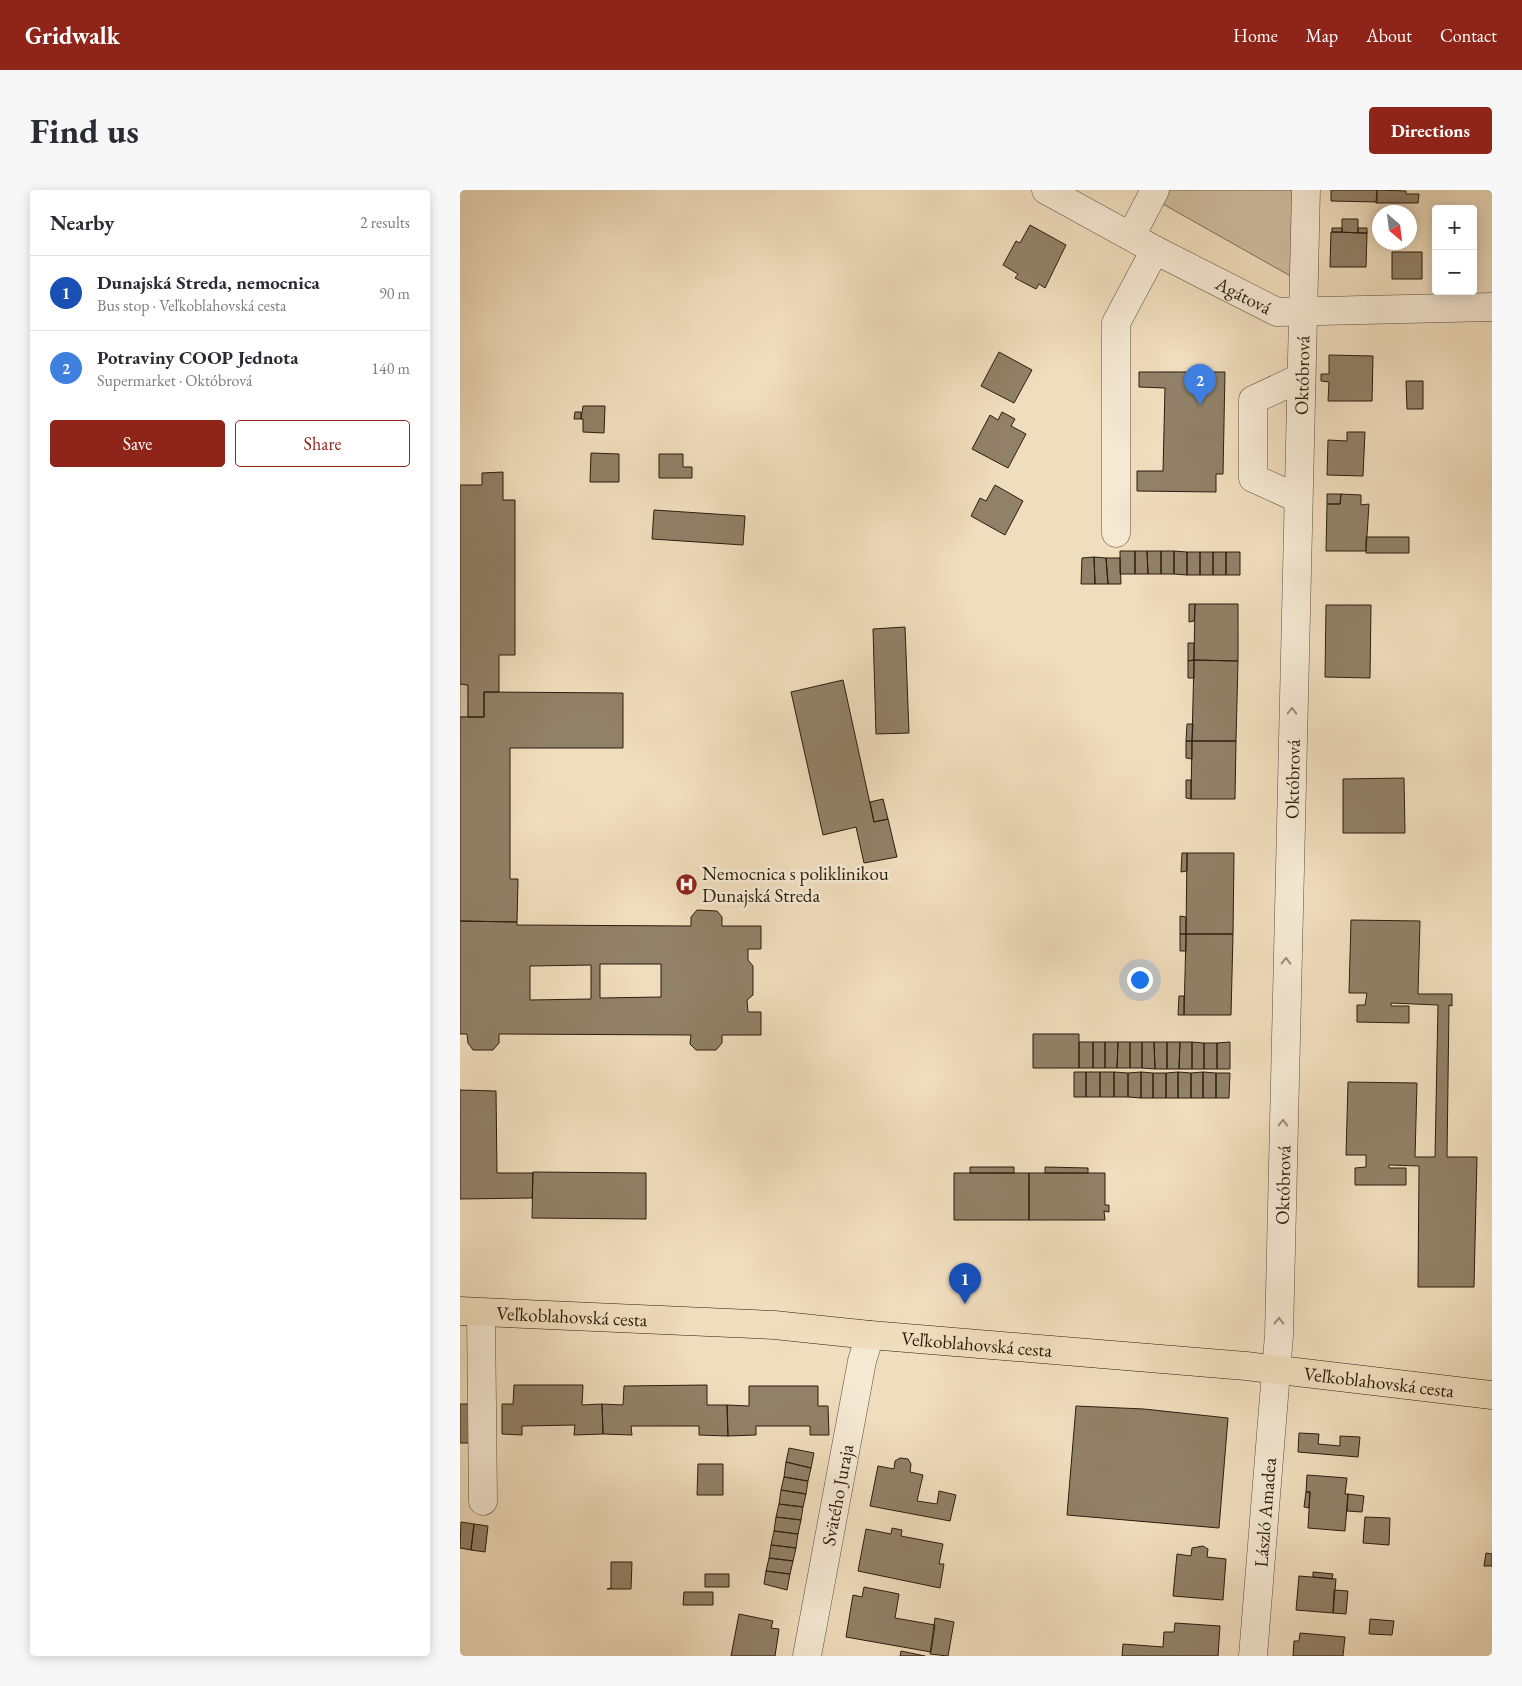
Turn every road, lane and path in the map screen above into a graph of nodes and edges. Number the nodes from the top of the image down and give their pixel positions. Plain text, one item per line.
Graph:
1 (1046, 190) edge
2 (1155, 190) edge
3 (1306, 190) edge
4 (1131, 236) junction
5 (1155, 250) junction
6 (1492, 308) edge
7 (1303, 310) junction
8 (1300, 378) junction
9 (1297, 498) junction
10 (1116, 533) dead end
11 (470, 1312) edge
12 (870, 1335) junction
13 (1277, 1370) junction
14 (1492, 1395) edge
15 (483, 1502) dead end
16 (807, 1656) edge
17 (1253, 1656) edge

1 - 4 street, Agátová
2 - 4 street
3 - 7 street, Októbrová
4 - 5 street, Agátová
5 - 7 street, Agátová
5 - 10 street
6 - 7 street, Agátová
7 - 8 street, Októbrová
8 - 9 street, Októbrová
8 - 9 street
13 -> 9 street, Októbrová
11 - 12 main road, Veľkoblahovská cesta
11 - 15 street
12 - 13 main road, Veľkoblahovská cesta
12 - 16 street, Svätého Juraja
13 - 14 main road, Veľkoblahovská cesta
13 - 17 street, László Amadea

